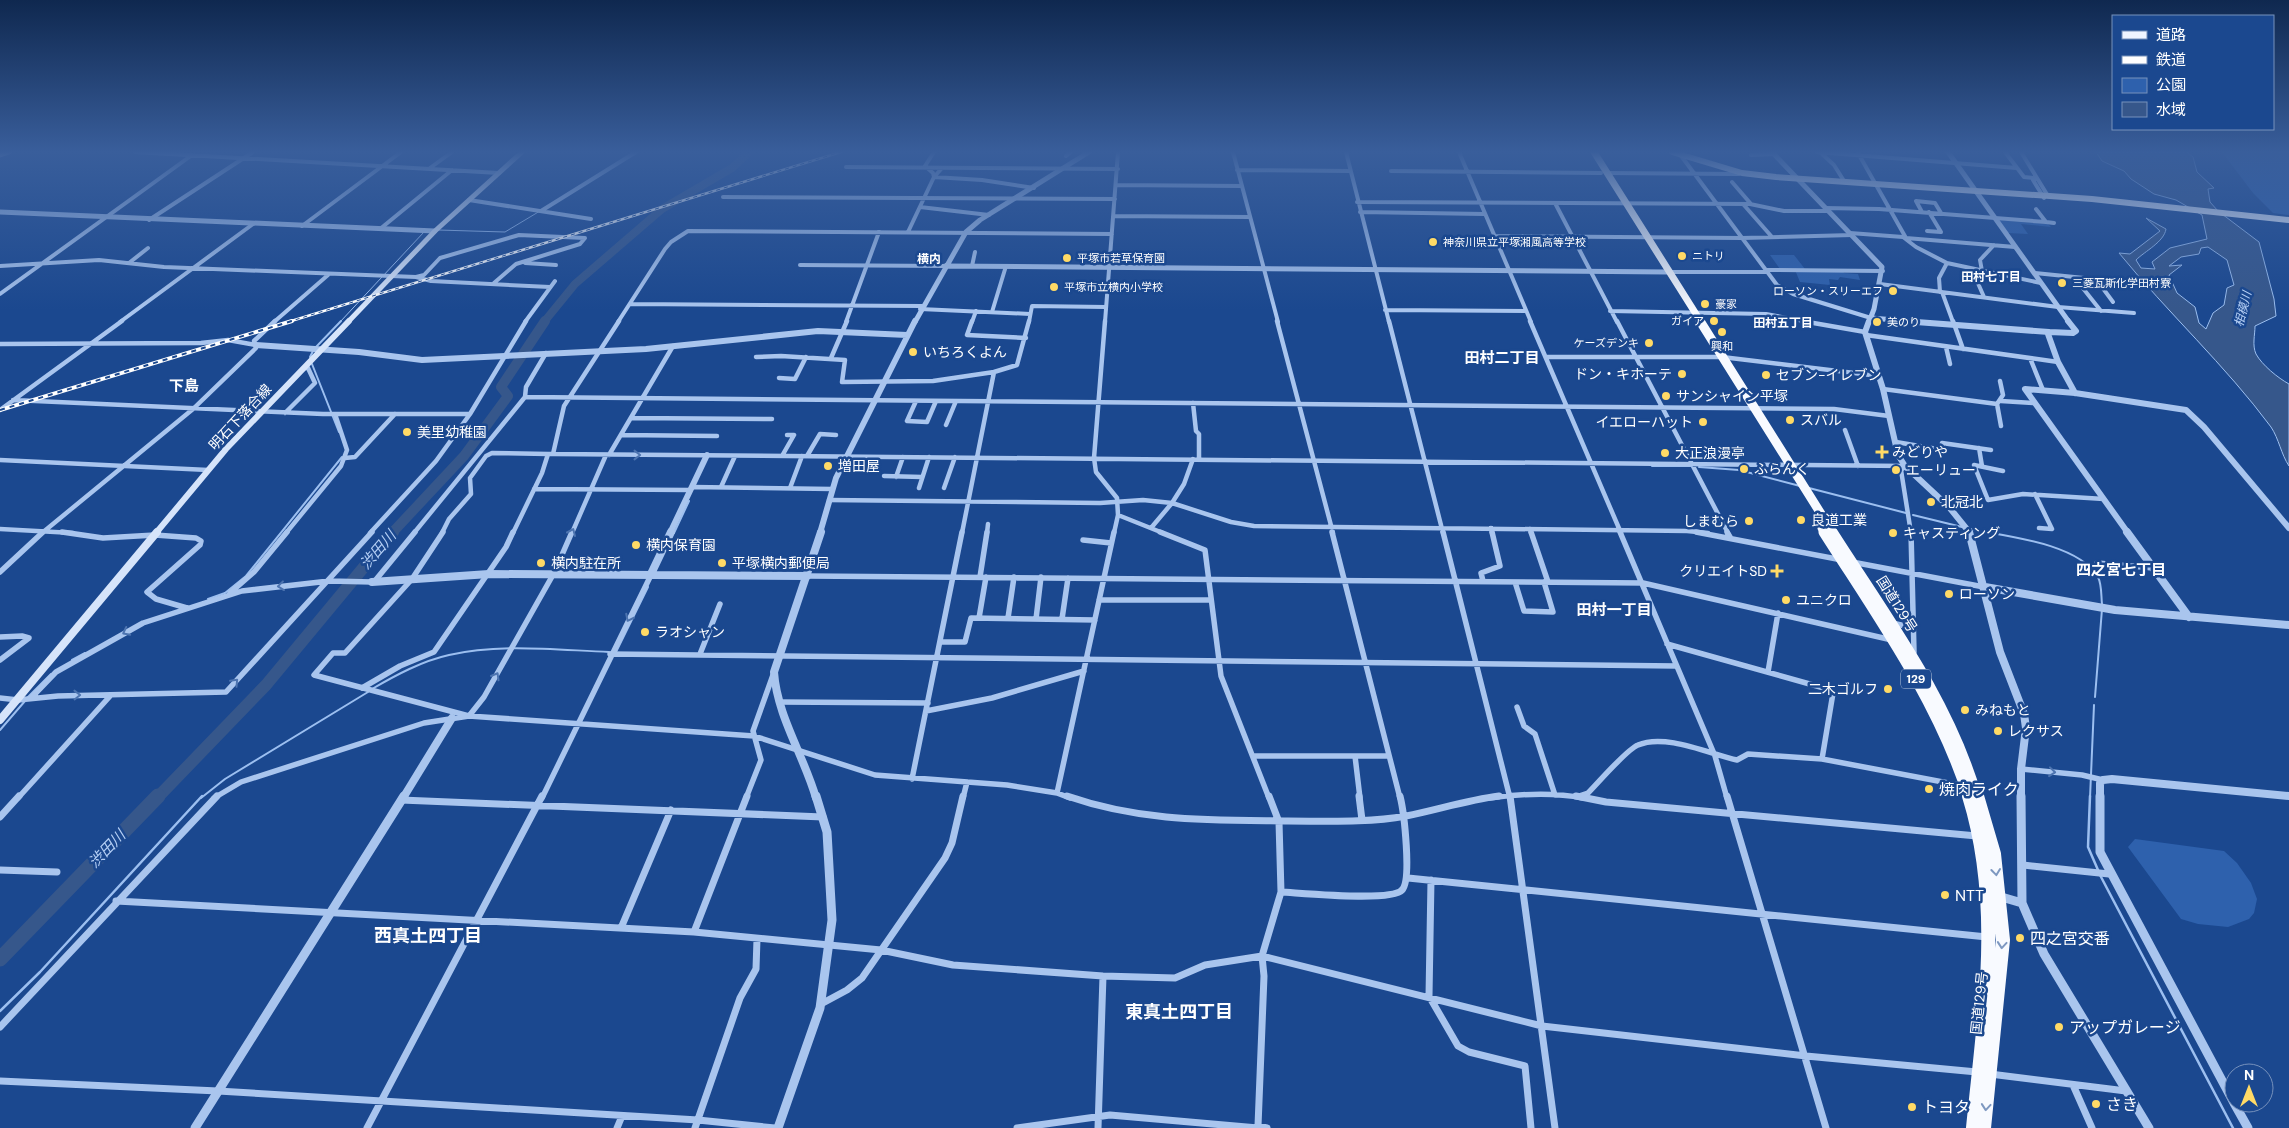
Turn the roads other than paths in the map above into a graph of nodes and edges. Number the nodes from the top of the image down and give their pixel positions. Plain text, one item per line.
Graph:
1 (1623, 204) edge
2 (1743, 204) edge
3 (124, 205) edge
4 (171, 205) edge
5 (330, 205) edge
6 (410, 205) edge
7 (464, 205) edge
8 (496, 205) edge
9 (552, 205) edge
10 (1006, 205) edge
11 (1114, 205) edge
12 (1247, 205) edge
13 (1359, 205) edge
14 (1481, 205) edge
15 (1556, 205) edge
16 (1683, 205) edge
17 (1717, 205) junction
18 (1726, 205) edge
19 (1754, 205) edge
20 (1821, 205) edge
21 (1886, 205) edge
22 (1918, 205) edge
23 (1936, 205) edge
24 (1986, 205) edge
25 (2139, 205) edge
26 (920, 207) joint
27 (1889, 209) junction
28 (2036, 209) dead end
29 (1826, 210) junction
30 (0, 212) edge
31 (540, 212) junction
32 (1360, 212) junction
33 (1922, 212) junction
34 (1929, 212) junction
35 (1941, 213) junction
36 (1485, 214) junction
37 (989, 215) junction
38 (1113, 216) junction
39 (1250, 217) junction
40 (106, 218) junction
41 (1995, 218) junction
42 (591, 219) dead end
43 (148, 220) junction
44 (2289, 220) edge
45 (2046, 222) junction
46 (2054, 223) dead end
47 (254, 224) junction
48 (302, 226) junction
49 (380, 229) junction
50 (435, 231) junction
51 (1927, 231) dead end
52 (879, 232) junction
53 (908, 232) junction
54 (966, 232) junction
55 (1112, 234) junction
56 (1851, 234) junction
57 (1494, 236) junction
58 (1573, 237) junction
59 (1904, 237) junction
60 (1644, 238) junction
61 (1742, 238) junction
62 (1772, 238) junction
63 (1994, 245) junction
64 (2015, 247) junction
65 (148, 248) dead end
66 (975, 252) dead end
67 (128, 262) junction
68 (43, 263) junction
69 (522, 263) junction
70 (1947, 263) junction
71 (556, 264) dead end
72 (800, 265) dead end
73 (867, 265) junction
74 (0, 266) edge
75 (945, 266) junction
76 (972, 266) junction
77 (1006, 266) junction
78 (1109, 267) junction
79 (194, 268) junction
80 (1263, 268) junction
81 (1376, 269) junction
82 (1508, 270) junction
83 (1589, 271) junction
84 (1665, 271) junction
85 (1767, 271) junction
86 (1883, 271) junction
87 (1982, 271) junction
88 (2035, 274) junction
89 (328, 275) junction
90 (416, 277) junction
91 (2074, 277) junction
92 (389, 278) junction
93 (2096, 279) junction
94 (2104, 280) dead end
95 (555, 281) dead end
96 (1977, 281) dead end
97 (494, 283) junction
98 (2041, 283) junction
99 (1880, 284) junction
100 (550, 286) junction
101 (1941, 292) junction
102 (0, 294) edge
103 (1984, 297) junction
104 (2113, 302) dead end
105 (630, 304) junction
106 (851, 305) junction
107 (921, 307) junction
108 (1106, 307) junction
109 (2058, 307) junction
110 (1385, 310) junction
111 (2101, 310) junction
112 (976, 311) junction
113 (1526, 311) junction
114 (1610, 311) junction
115 (992, 312) junction
116 (1691, 312) junction
117 (1030, 314) junction
118 (2134, 314) dead end
119 (1871, 318) junction
120 (1954, 324) junction
121 (842, 331) junction
122 (2049, 332) junction
123 (1866, 334) junction
124 (907, 335) junction
125 (1026, 338) junction
126 (0, 344) edge
127 (88, 344) junction
128 (256, 345) junction
129 (673, 346) junction
130 (1946, 347) junction
131 (317, 349) junction
132 (1963, 349) junction
133 (600, 351) junction
134 (545, 354) junction
135 (506, 355) junction
136 (1635, 356) junction
137 (756, 357) dead end
138 (806, 357) junction
139 (1546, 357) junction
140 (1719, 357) junction
141 (831, 358) junction
142 (2030, 358) junction
143 (2058, 362) junction
144 (1950, 364) dead end
145 (304, 368) junction
146 (994, 372) junction
147 (1879, 376) junction
148 (779, 378) dead end
149 (2000, 381) dead end
150 (884, 382) junction
151 (1883, 389) junction
152 (2043, 390) junction
153 (2075, 393) junction
154 (525, 397) junction
155 (569, 397) junction
156 (643, 398) junction
157 (13, 400) junction
158 (875, 400) junction
159 (916, 401) junction
160 (936, 401) junction
161 (956, 401) junction
162 (988, 401) junction
163 (1099, 402) junction
164 (1999, 402) junction
165 (1193, 403) junction
166 (2033, 403) junction
167 (1299, 404) junction
168 (1411, 405) junction
169 (1568, 406) junction
170 (1662, 408) junction
171 (1751, 408) junction
172 (192, 409) junction
173 (0, 410) edge
174 (262, 412) junction
175 (285, 413) junction
176 (335, 414) junction
177 (395, 414) junction
178 (470, 414) junction
179 (1890, 416) junction
180 (631, 418) junction
181 (772, 419) dead end
182 (946, 425) dead end
183 (2001, 426) dead end
184 (1845, 430) dead end
185 (622, 435) junction
186 (787, 435) dead end
187 (717, 436) dead end
188 (836, 436) dead end
189 (1896, 442) junction
190 (1979, 448) junction
191 (1992, 450) dead end
192 (551, 454) junction
193 (707, 455) junction
194 (608, 456) junction
195 (735, 456) junction
196 (782, 456) junction
197 (805, 456) junction
198 (846, 456) junction
199 (903, 457) junction
200 (929, 457) junction
201 (955, 457) junction
202 (345, 458) junction
203 (976, 458) junction
204 (1094, 458) junction
205 (1192, 459) junction
206 (1200, 459) junction
207 (0, 460) edge
208 (1314, 460) junction
209 (1426, 462) junction
210 (1592, 464) junction
211 (1693, 464) junction
212 (1787, 465) junction
213 (123, 466) junction
214 (1858, 466) junction
215 (1905, 466) junction
216 (1982, 466) junction
217 (208, 470) junction
218 (2003, 470) dead end
219 (884, 476) dead end
220 (896, 476) junction
221 (922, 477) junction
222 (721, 487) junction
223 (790, 488) junction
224 (919, 488) dead end
225 (944, 488) dead end
226 (534, 489) junction
227 (591, 489) junction
228 (691, 489) junction
229 (832, 489) junction
230 (2035, 494) junction
231 (2104, 499) junction
232 (829, 500) junction
233 (967, 500) junction
234 (1118, 502) junction
235 (1172, 504) junction
236 (1118, 515) junction
237 (988, 524) dead end
238 (1331, 527) junction
239 (1152, 528) junction
240 (1443, 528) junction
241 (1491, 528) junction
242 (2039, 528) dead end
243 (2289, 528) edge
244 (0, 529) edge
245 (1530, 529) junction
246 (1620, 530) junction
247 (44, 531) junction
248 (155, 535) junction
249 (1730, 537) junction
250 (1083, 540) dead end
251 (1111, 543) junction
252 (1846, 561) junction
253 (2097, 563) dead end
254 (2154, 568) junction
255 (0, 572) edge
256 (554, 573) junction
257 (1913, 573) junction
258 (489, 574) junction
259 (651, 574) junction
260 (807, 576) junction
261 (954, 577) junction
262 (983, 577) junction
263 (1014, 577) junction
264 (1041, 578) junction
265 (1068, 578) junction
266 (1104, 578) junction
267 (412, 579) junction
268 (1207, 579) junction
269 (329, 581) junction
270 (1346, 581) junction
271 (1456, 581) junction
272 (1483, 581) junction
273 (373, 582) junction
274 (1514, 582) junction
275 (1546, 582) junction
276 (1642, 583) junction
277 (1985, 587) junction
278 (229, 594) junction
279 (1099, 600) junction
280 (1210, 600) junction
281 (720, 604) dead end
282 (185, 608) junction
283 (1778, 614) junction
284 (2189, 617) junction
285 (979, 618) junction
286 (1008, 618) junction
287 (1036, 619) junction
288 (1062, 619) junction
289 (1095, 620) junction
290 (1889, 623) junction
291 (2289, 625) edge
292 (1910, 627) junction
293 (0, 637) edge
294 (1894, 637) junction
295 (1912, 637) junction
296 (940, 642) junction
297 (1667, 644) junction
298 (1908, 652) junction
299 (610, 654) junction
300 (700, 654) junction
301 (780, 654) junction
302 (937, 656) junction
303 (1086, 658) junction
304 (0, 660) edge
305 (1218, 660) junction
306 (1366, 663) junction
307 (1477, 664) junction
308 (1676, 666) junction
309 (1084, 671) junction
310 (774, 672) junction
311 (1768, 672) junction
312 (362, 688) junction
313 (111, 694) junction
314 (0, 698) edge
315 (25, 699) junction
316 (779, 702) junction
317 (928, 703) junction
318 (1517, 707) dead end
319 (926, 711) junction
320 (469, 716) junction
321 (452, 718) junction
322 (0, 720) edge
323 (578, 725) junction
324 (754, 736) junction
325 (800, 750) junction
326 (1253, 756) junction
327 (1354, 756) junction
328 (1389, 756) junction
329 (1715, 756) junction
330 (1822, 759) junction
331 (2021, 769) junction
332 (912, 779) junction
333 (2103, 780) junction
334 (967, 782) junction
335 (1972, 787) junction
336 (1057, 794) junction
337 (1510, 795) junction
338 (1555, 795) junction
339 (1576, 796) junction
340 (2289, 796) edge
341 (400, 800) junction
342 (538, 805) junction
343 (671, 810) junction
344 (739, 813) junction
345 (1733, 813) junction
346 (1405, 816) junction
347 (0, 817) edge
348 (823, 817) junction
349 (1362, 820) junction
350 (1279, 822) junction
351 (1986, 837) junction
352 (2022, 865) junction
353 (0, 870) edge
354 (57, 872) dead end
355 (2109, 874) junction
356 (1408, 878) junction
357 (1431, 880) junction
358 (1522, 890) junction
359 (1280, 892) junction
360 (1994, 895) junction
361 (116, 901) junction
362 (2022, 903) junction
363 (332, 913) junction
364 (1762, 914) junction
365 (476, 921) junction
366 (621, 928) junction
367 (694, 932) junction
368 (1990, 938) junction
369 (757, 939) junction
370 (830, 946) junction
371 (881, 950) junction
372 (1262, 956) junction
373 (1103, 976) junction
374 (1429, 996) junction
375 (820, 1004) junction
376 (1542, 1026) junction
377 (0, 1027) edge
378 (1806, 1056) junction
379 (1984, 1073) junction
380 (0, 1081) edge
381 (2072, 1085) junction
382 (2224, 1085) edge
383 (218, 1091) junction
384 (2126, 1092) junction
385 (380, 1102) junction
386 (2240, 1113) edge
387 (622, 1116) junction
388 (1098, 1117) junction
389 (697, 1124) edge
390 (1261, 1127) edge
391 (194, 1128) edge
392 (367, 1128) edge
393 (617, 1128) edge
394 (776, 1128) edge
395 (1017, 1128) edge
396 (1098, 1128) edge
397 (1531, 1128) edge
398 (1555, 1128) edge
399 (1826, 1128) edge
400 (1972, 1128) edge
401 (1984, 1128) edge
402 (2092, 1128) edge
403 (2149, 1128) edge
404 (2248, 1128) edge

1 - 60 highway, 国道129号 / 129
2 - 62 street
3 - 40 street
4 - 43 street
5 - 48 street
6 - 49 street
7 - 50 main road, 明石下落合線
8 - 31 street
9 - 31 street
10 - 37 street
11 - 38 street
12 - 39 street
13 - 32 street
14 - 36 street
15 - 58 street
16 - 17 street
17 - 18 street
17 - 61 street
19 - 29 street
20 - 29 street
21 - 27 street
22 - 33 street
23 - 35 street
24 - 41 street
25 - 44 main road
26 - 37 street
26 - 53 street
27 - 29 street
27 - 33 street
27 - 59 street
28 - 45 street
29 - 56 street
30 - 40 street
31 - 42 street
32 - 36 street
32 - 81 street
33 - 34 street
34 - 35 street
34 - 51 street
35 - 41 street
36 - 57 street
37 - 54 street
38 - 39 street
38 - 55 street
39 - 80 street
40 - 43 street
40 - 68 street
41 - 45 street
41 - 64 street
43 - 47 street
45 - 46 street
47 - 48 street
47 - 79 street
48 - 49 street
49 - 50 street
50 - 92 main road, 明石下落合線
52 - 53 street
52 - 73 street
52 - 105 street
53 - 54 street
54 - 55 street
54 - 75 street
55 - 78 street
56 - 59 street
56 - 62 street
56 - 86 street
57 - 58 street
57 - 82 street
58 - 60 street
58 - 83 street
59 - 63 street
59 - 70 street
60 - 61 street
60 - 84 highway, 国道129号 / 129
61 - 62 street
61 - 85 street
63 - 64 street
63 - 87 street
64 - 88 street
65 - 67 street
66 - 76 street
67 - 68 street
67 - 79 street
68 - 74 street
68 - 102 street
69 - 71 street
69 - 90 street
69 - 97 street
70 - 87 street
70 - 101 street
72 - 73 street
73 - 75 street
73 - 106 street
75 - 76 street
75 - 107 street
76 - 77 street
77 - 78 street
77 - 115 street
78 - 80 street
78 - 108 street
79 - 89 street
79 - 127 street
80 - 81 street
80 - 167 street
81 - 82 street
81 - 110 street
82 - 83 street
82 - 113 street
83 - 84 street
83 - 114 street
84 - 85 street
84 - 116 highway, 国道129号 / 129
85 - 86 street
85 - 119 street
86 - 99 street
87 - 98 street
88 - 91 street
88 - 98 street
89 - 92 street
89 - 128 street
90 - 92 street
90 - 97 street
91 - 93 street
91 - 111 street
92 - 131 main road, 明石下落合線
93 - 94 street
93 - 104 street
95 - 100 street
96 - 103 street
97 - 100 street
98 - 109 street
99 - 101 street
99 - 119 street
100 - 135 street
101 - 103 street
101 - 120 street
103 - 109 street
105 - 106 street
105 - 133 street
106 - 107 street
106 - 121 street
107 - 112 street
107 - 124 street
108 - 117 street
108 - 163 street
109 - 111 street
109 - 122 street
110 - 113 street
110 - 168 street
111 - 118 street
112 - 115 street
112 - 125 street
113 - 139 street
114 - 116 street
114 - 136 street
115 - 117 street
116 - 123 street
116 - 140 highway, 国道129号 / 129
117 - 125 street
119 - 120 street
119 - 123 street
120 - 122 street
120 - 132 street
121 - 124 street
121 - 129 street
121 - 141 street
122 - 143 street
123 - 130 street
123 - 147 street
124 - 150 street
125 - 146 street
126 - 127 street
127 - 128 street
127 - 157 street
128 - 131 street
128 - 172 street
129 - 133 street
129 - 156 street
130 - 132 street
130 - 144 street
131 - 135 street
131 - 145 main road, 明石下落合線
132 - 142 street
133 - 134 street
133 - 155 street
134 - 135 street
134 - 154 street
135 - 178 street
136 - 139 street
136 - 140 street
136 - 170 street
137 - 138 street
138 - 141 street
138 - 148 street
139 - 169 street
140 - 147 street
140 - 171 highway, 国道129号 / 129
141 - 150 street
142 - 143 street
142 - 152 street
143 - 153 street
145 - 174 main road, 明石下落合線
145 - 175 street
146 - 150 street
146 - 162 street
147 - 151 street
149 - 164 street
150 - 158 street
151 - 164 street
151 - 179 street
152 - 153 street
152 - 166 street
153 - 243 street
154 - 155 street
154 - 273 street
155 - 156 street
155 - 192 street
156 - 158 street
156 - 180 street
157 - 172 street
157 - 173 street
158 - 159 street
158 - 198 street
159 - 160 street
159 - 160 street
160 - 161 street
161 - 162 street
161 - 182 street
162 - 163 street
162 - 203 street
163 - 165 street
163 - 204 street
164 - 166 street
164 - 183 street
165 - 167 street
165 - 206 street
166 - 231 street
167 - 168 street
167 - 208 street
168 - 169 street
168 - 209 street
169 - 170 street
169 - 210 street
170 - 171 street
170 - 211 street
171 - 179 street
171 - 212 highway, 国道129号 / 129
172 - 174 street
172 - 213 street
174 - 175 street
174 - 217 main road, 明石下落合線
175 - 176 street
176 - 177 street
176 - 202 street
177 - 178 street
177 - 202 street
178 - 269 street
179 - 189 street
180 - 181 street
180 - 185 street
184 - 214 street
185 - 187 street
185 - 194 street
186 - 196 street
188 - 197 street
189 - 190 street
189 - 215 street
190 - 191 street
190 - 216 street
192 - 194 street
192 - 226 street
192 - 267 street
194 -> 193 street
193 - 195 street
193 - 228 street
194 - 227 street
195 - 196 street
195 - 222 street
196 - 197 street
197 - 198 street
197 - 223 street
198 - 199 street
198 - 229 street
199 - 200 street
199 - 220 street
200 - 201 street
200 - 221 street
201 - 203 street
201 - 225 street
202 - 278 street
203 - 204 street
203 - 233 street
204 - 205 street
204 - 234 street
205 - 206 street
205 - 235 street
206 - 208 street
207 - 213 street
208 - 209 street
208 - 238 street
209 - 210 street
209 - 240 street
210 - 211 street
210 - 246 street
211 - 212 street
211 - 249 street
212 - 214 street
212 - 252 highway, 国道129号 / 129
213 - 217 street
213 - 247 street
214 - 215 street
215 - 257 street
215 - 277 street
216 - 218 street
216 - 230 street
217 - 248 main road, 明石下落合線
219 - 220 street
220 - 221 street
221 - 224 street
222 - 223 street
222 - 228 street
223 - 229 street
226 - 227 street
226 - 258 street
227 - 228 street
256 -> 227 street
228 - 259 street
229 - 232 street
230 - 231 street
230 - 242 street
231 - 254 street
232 - 233 street
232 - 260 street
233 - 234 street
233 - 261 street
234 - 235 street
234 - 236 street
235 - 238 street
235 - 239 street
236 - 239 street
236 - 251 street
237 - 262 street
238 - 240 street
238 - 270 street
239 - 268 street
240 - 241 street
240 - 271 street
241 - 245 street
241 - 272 street
244 - 247 street
245 - 246 street
245 - 275 street
246 - 249 street
246 - 276 street
247 - 248 street
247 - 255 street
248 - 282 street
248 - 315 main road, 明石下落合線
249 - 252 street
250 - 251 street
251 - 266 street
252 - 257 street
252 - 290 highway, 国道129号 / 129
252 - 294 highway, 国道129号 / 129
253 - 254 street
254 - 284 street
256 - 258 street
256 - 259 street
320 -> 256 street
257 - 277 street
257 - 292 street
258 - 267 street
258 - 312 street
259 - 260 street
259 -> 299 street
260 - 261 street
260 - 301 street
261 - 262 street
261 - 296 street
262 - 263 street
262 - 285 street
263 - 264 street
263 - 286 street
264 - 265 street
264 - 287 street
265 - 266 street
265 - 288 street
266 - 268 street
266 - 279 street
267 - 273 street
267 - 312 street
268 - 270 street
268 - 280 street
269 - 273 street
269 -> 278 street
313 -> 269 street
270 - 271 street
270 - 306 street
271 - 272 street
271 - 307 street
272 - 274 street
274 - 275 street
274 - 275 street
275 - 276 street
276 - 283 street
276 - 297 street
277 - 284 street
277 - 331 street
278 - 282 street
279 - 280 street
279 - 289 street
280 - 305 street
281 - 300 street
282 -> 315 street
283 - 294 street
283 - 311 street
284 - 291 street
285 - 286 street
285 - 296 street
286 - 287 street
287 - 288 street
288 - 289 street
289 - 303 street
290 - 292 street
290 - 294 highway, 国道129号 / 129
292 - 295 street
293 - 304 street
294 - 295 street
294 - 298 highway, 国道129号 / 129
294 - 335 highway, 国道129号 / 129
295 - 298 street
296 - 302 street
297 - 308 street
297 - 311 street
298 - 335 highway, 国道129号 / 129
299 - 300 street
299 - 323 street
300 - 301 street
301 - 302 street
301 - 310 street
302 - 303 street
302 - 317 street
303 - 305 street
303 - 309 street
305 - 306 street
305 - 326 street
306 - 307 street
306 - 328 street
307 - 308 street
307 - 337 street
308 - 329 street
309 - 319 street
309 - 336 street
310 - 316 street
310 - 324 street
311 - 330 street
312 - 320 street
315 -> 313 street
313 - 347 street
314 - 315 street
315 - 322 main road, 明石下落合線
316 - 317 street
316 - 325 street
317 - 319 street
318 - 338 street
319 - 332 street
320 - 321 street
320 - 323 street
321 - 341 street
321 - 361 street
323 - 324 street
323 - 342 street
324 - 325 street
324 - 344 street
325 - 332 street
325 - 348 street
326 - 327 street
326 - 350 street
327 - 328 street
327 - 349 street
328 - 346 street
329 - 330 street
329 - 339 street
329 - 345 street
330 - 335 street
331 -> 333 street
331 - 352 street
332 - 334 street
333 - 340 street
333 - 355 street
334 - 336 street
334 - 371 street
335 - 351 highway, 国道129号 / 129
336 - 350 street
337 - 338 street
337 - 346 street
337 - 358 street
338 - 339 street
339 - 345 street
341 - 342 street
341 - 363 street
342 - 343 street
342 - 365 street
343 - 344 street
343 - 366 street
344 - 348 street
344 - 367 street
345 - 351 street
345 - 364 street
346 - 349 street
346 - 356 street
348 - 370 street
349 - 350 street
350 - 359 street
351 - 360 highway, 国道129号 / 129
352 - 355 street
352 - 362 street
353 - 354 street
355 - 382 street
356 - 357 street
356 - 359 street
357 - 358 street
357 - 374 street
358 - 364 street
358 - 376 street
359 - 372 street
360 - 362 street
360 - 368 highway, 国道129号 / 129
360 -> 379 highway, 国道129号 / 129
361 - 363 street
361 - 377 street
362 - 384 street
363 - 365 street
363 - 383 street
364 - 368 street
364 - 378 street
365 - 366 street
365 - 385 street
366 - 367 street
367 - 369 street
368 - 379 highway, 国道129号 / 129
369 - 370 street
369 - 389 street
370 - 371 street
370 - 375 street
371 - 373 street
371 - 375 street
372 - 373 street
372 - 374 street
372 - 390 street
373 - 388 street
374 - 376 street
374 - 397 street
375 - 394 street
376 - 378 street
376 - 398 street
378 - 379 street
378 - 399 street
379 - 381 street
379 - 400 highway, 国道129号 / 129
379 -> 401 highway, 国道129号 / 129
380 - 383 street
381 - 384 street
381 - 402 street
383 - 385 street
383 - 391 street
384 - 403 street
385 - 387 street
385 - 392 street
386 - 404 street
387 - 389 street
387 - 393 street
388 - 390 street
388 - 395 street
388 - 396 street
389 - 394 street

